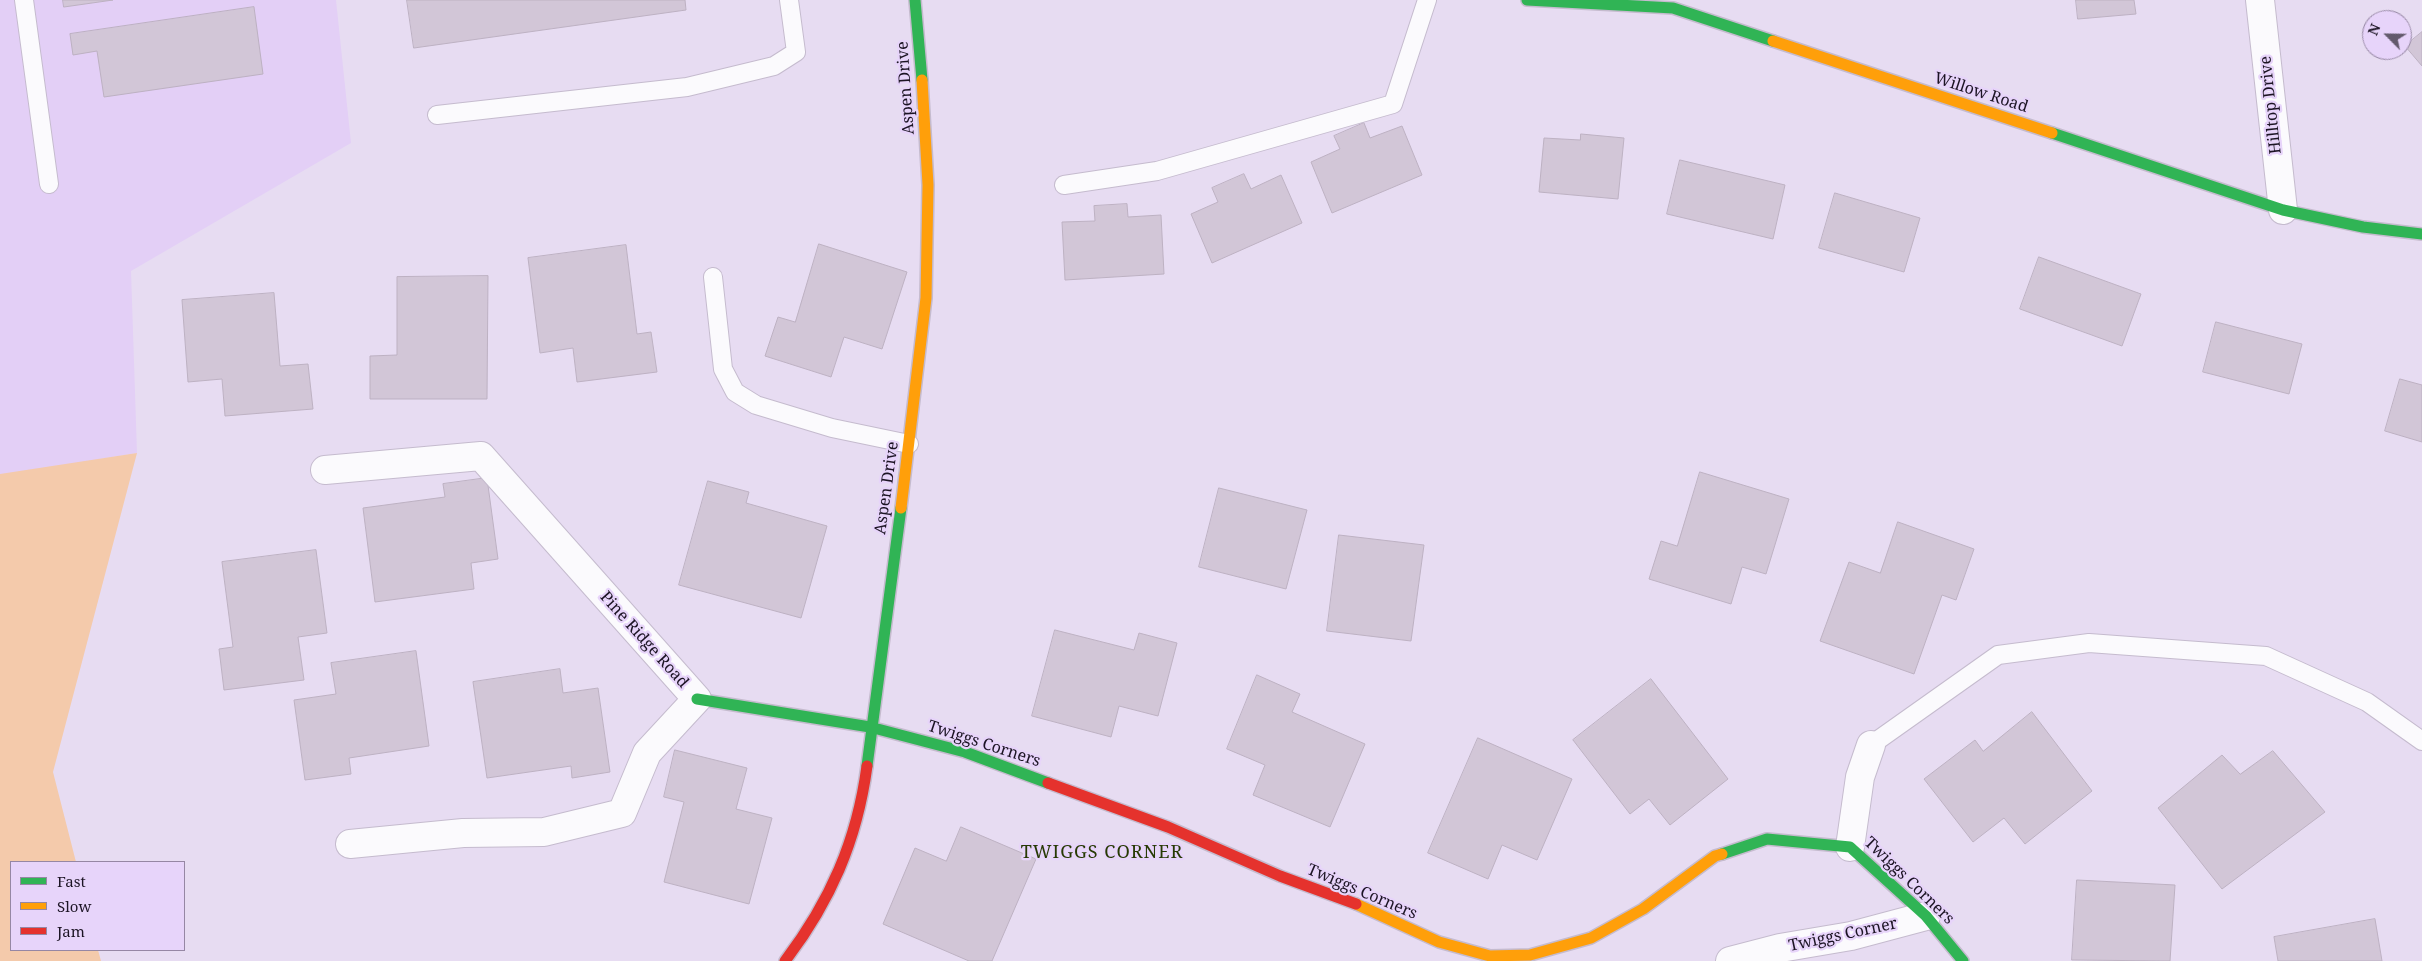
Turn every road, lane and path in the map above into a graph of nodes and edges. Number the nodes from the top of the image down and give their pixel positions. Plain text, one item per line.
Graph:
1 (24, 0) edge
2 (789, 0) edge
3 (915, 0) edge
4 (1427, 0) edge
5 (1526, 0) edge
6 (2260, 0) edge
7 (1672, 4) edge
8 (437, 115) dead end
9 (48, 184) dead end
10 (1064, 185) dead end
11 (2283, 210) junction
12 (2422, 234) edge
13 (713, 277) dead end
14 (909, 444) junction
15 (325, 470) dead end
16 (697, 699) junction
17 (870, 727) junction
18 (2422, 742) edge
19 (1871, 745) joint
20 (350, 844) dead end
21 (1850, 847) junction
22 (1926, 916) junction
23 (1497, 959) edge
24 (785, 961) edge
25 (1730, 961) edge
26 (1963, 961) edge

1 - 9 lane
2 - 8 lane
3 - 14 street, Aspen Drive
4 - 10 lane
5 - 7 street, Willow Road
6 - 11 street, Hilltop Drive
7 - 11 street, Willow Road
11 - 12 street, Willow Road
13 - 14 lane
14 - 17 street, Aspen Drive
15 - 16 street, Pine Ridge Road
16 - 17 street, Twiggs Corners
16 - 20 street, Pine Ridge Road
17 - 23 street, Twiggs Corners
17 - 24 street, Aspen Drive
18 - 19 lane
19 - 21 street
21 - 22 street, Twiggs Corners
21 - 23 street, Twiggs Corners
22 - 25 street, Twiggs Corner
22 - 26 street, Twiggs Corners

